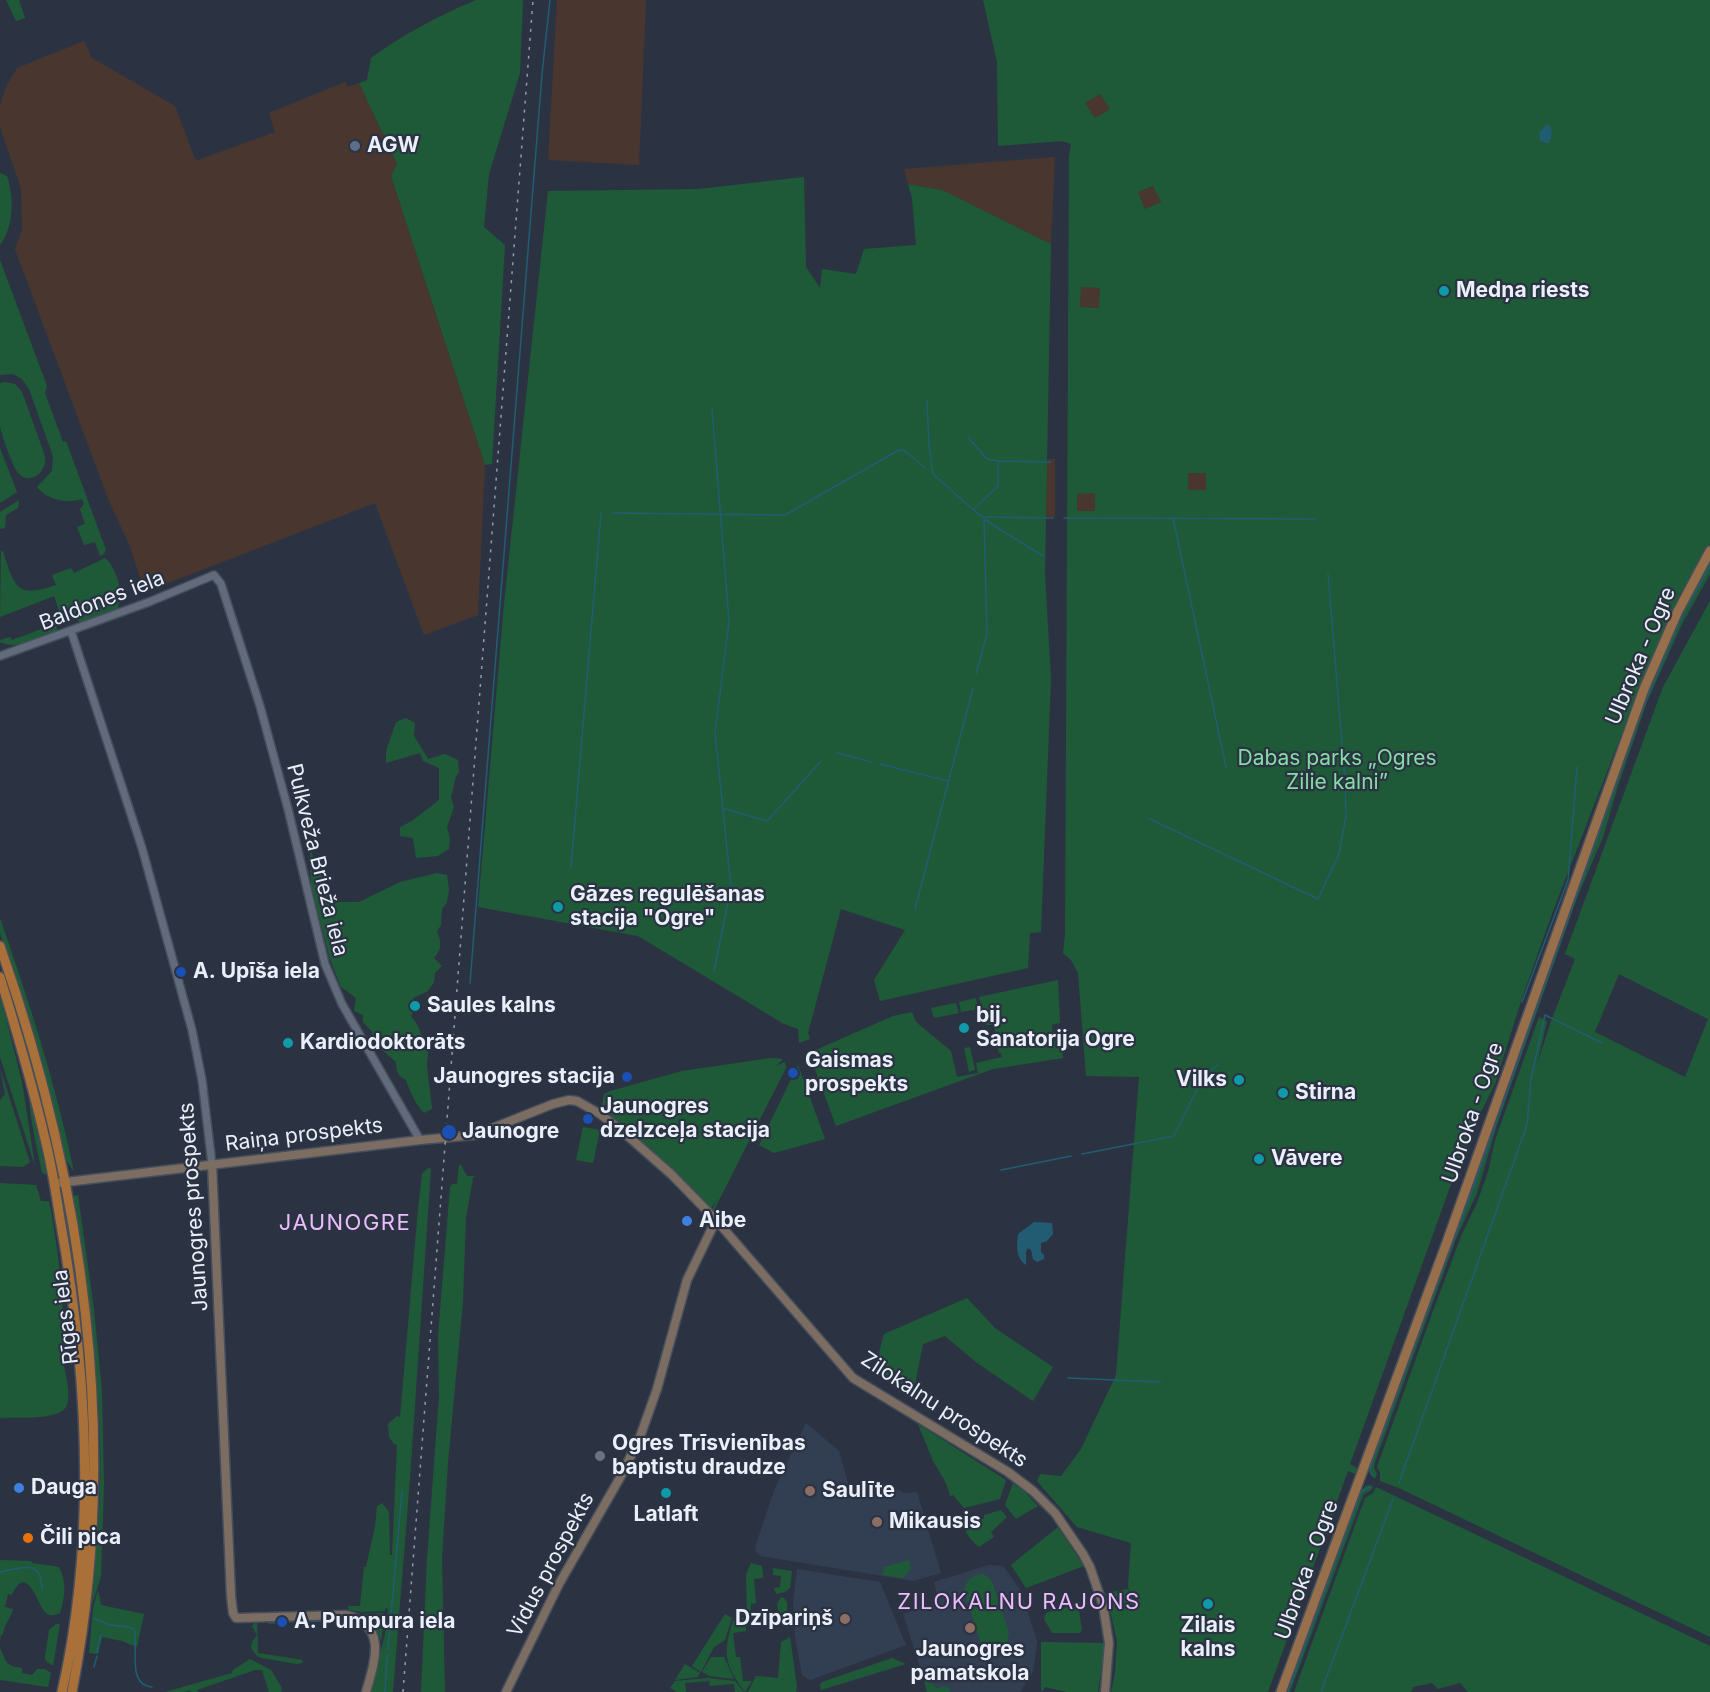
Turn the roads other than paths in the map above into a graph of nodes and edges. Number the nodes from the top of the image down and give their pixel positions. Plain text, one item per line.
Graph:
1 (1710, 551) edge
2 (214, 575) joint
3 (71, 631) junction
4 (0, 656) edge
5 (0, 946) edge
6 (0, 977) edge
7 (577, 1101) joint
8 (420, 1140) junction
9 (212, 1164) junction
10 (65, 1182) junction
11 (54, 1184) junction
12 (716, 1220) junction
13 (78, 1298) junction
14 (62, 1692) edge
15 (72, 1692) edge
16 (366, 1692) edge
17 (506, 1692) edge
18 (1105, 1692) edge
19 (1281, 1692) edge

1 - 19 main road, Ulbroka - Ogre
2 - 3 street, Baldones iela
2 - 8 street, Pulkveža Brieža iela
3 - 4 street, Baldones iela
3 - 9 street, Jaunogres prospekts
5 - 10 highway, Rīgas iela
6 - 11 highway, Rīgas iela
7 - 8 main road, Raiņa prospekts
7 - 12 main road, Zilokalnu prospekts
8 - 9 main road, Raiņa prospekts
9 - 10 main road, Raiņa prospekts
9 - 16 main road, Jaunogres prospekts
10 - 11 main road, Raiņa prospekts
10 - 13 highway, Rīgas iela
11 - 13 highway, Rīgas iela
12 - 17 main road, Vidus prospekts
12 - 18 main road, Zilokalnu prospekts
13 - 14 highway, Rīgas iela
13 - 15 highway, Rīgas iela

